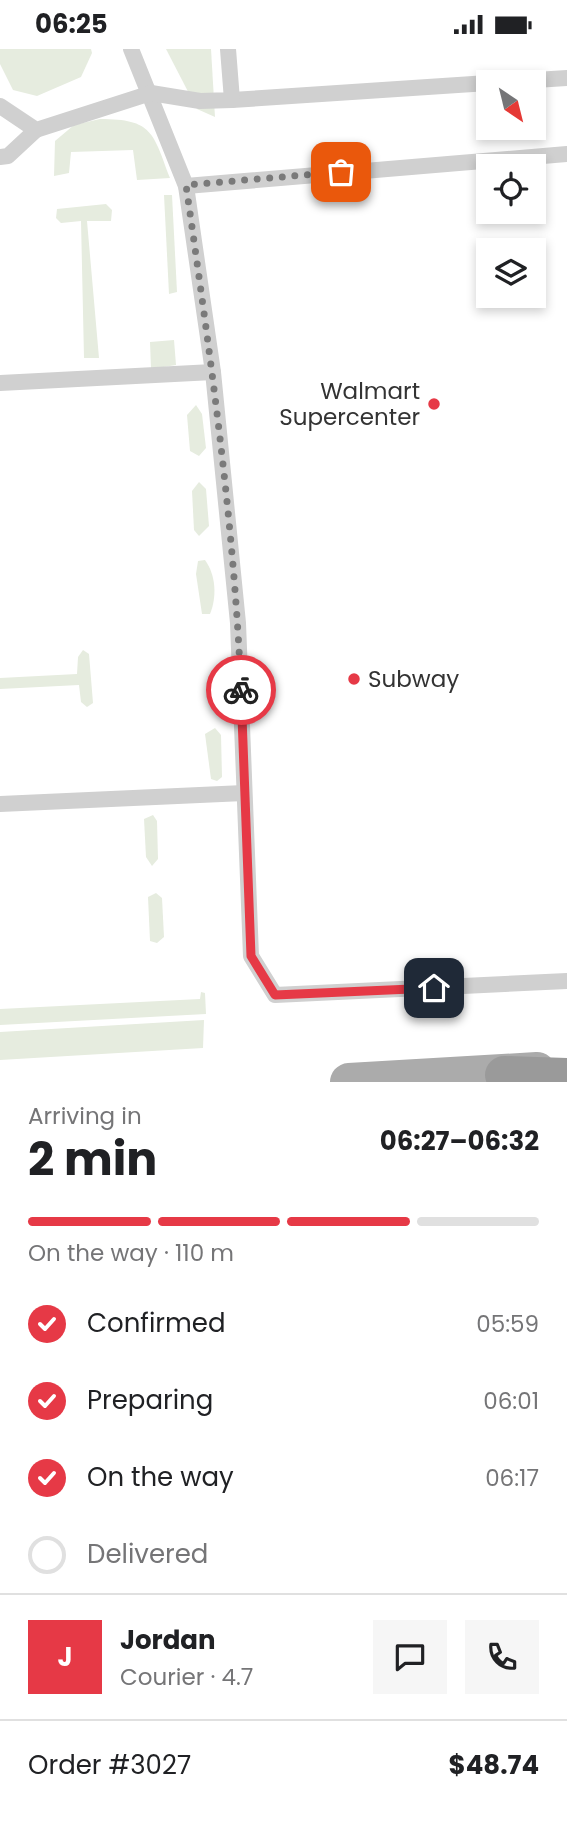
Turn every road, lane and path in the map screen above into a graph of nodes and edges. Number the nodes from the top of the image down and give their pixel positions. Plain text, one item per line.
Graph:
1 (131, 49) edge
2 (228, 49) edge
3 (567, 78) edge
4 (546, 79) edge
5 (476, 84) edge
6 (151, 93) junction
7 (232, 100) junction
8 (0, 106) edge
9 (36, 131) junction
10 (567, 154) edge
11 (0, 157) edge
12 (186, 185) junction
13 (213, 372) junction
14 (0, 383) edge
15 (244, 793) junction
16 (0, 804) edge
17 (567, 981) edge
18 (567, 1068) edge
19 (504, 1075) junction
20 (567, 1077) edge
21 (349, 1082) edge

1 - 6 lane
2 - 7 lane
3 - 4 lane
5 - 7 lane
6 - 7 lane
6 - 9 lane
6 - 12 lane
8 - 9 lane
9 - 11 lane
10 - 12 lane
12 - 13 lane
13 - 14 lane
13 - 15 lane
15 - 16 lane
15 - 17 lane
18 - 19 main road
19 - 20 highway
19 - 21 main road

